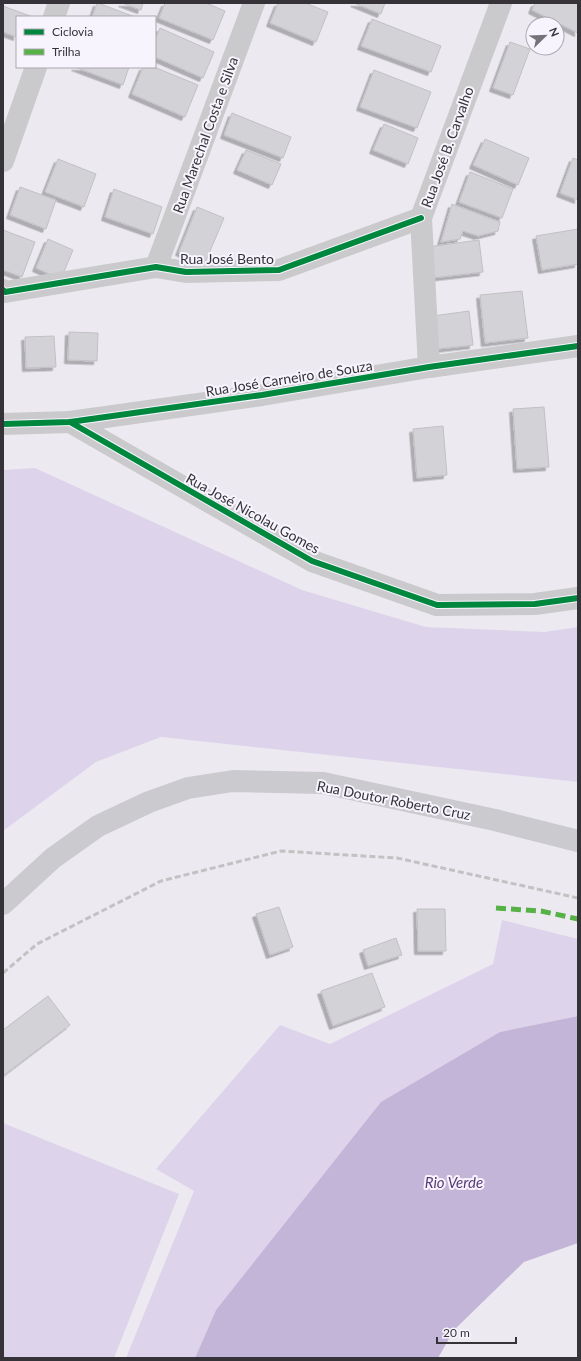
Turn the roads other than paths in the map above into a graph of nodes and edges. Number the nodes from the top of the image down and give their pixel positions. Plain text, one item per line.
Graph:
1 (59, 3) edge
2 (254, 3) edge
3 (501, 3) edge
4 (54, 16) edge
5 (36, 68) edge
6 (3, 160) edge
7 (421, 218) junction
8 (156, 267) junction
9 (3, 290) edge
10 (578, 346) edge
11 (429, 367) junction
12 (70, 422) junction
13 (3, 424) edge
14 (578, 598) edge
15 (578, 841) edge
16 (3, 904) edge

1 - 4 street
2 - 8 street, Rua Marechal Costa e Silva
3 - 7 street, Rua José B. Carvalho
5 - 6 street
7 - 8 street, Rua José Bento
7 - 11 street, Rua José B. Carvalho
8 - 9 street, Rua José Bento
10 - 11 street, Rua José Carneiro de Souza
11 - 12 street, Rua José Carneiro de Souza
12 - 13 street, Rua José Carneiro de Souza
12 - 14 street, Rua José Nicolau Gomes
15 - 16 main road, Rua Doutor Roberto Cruz

